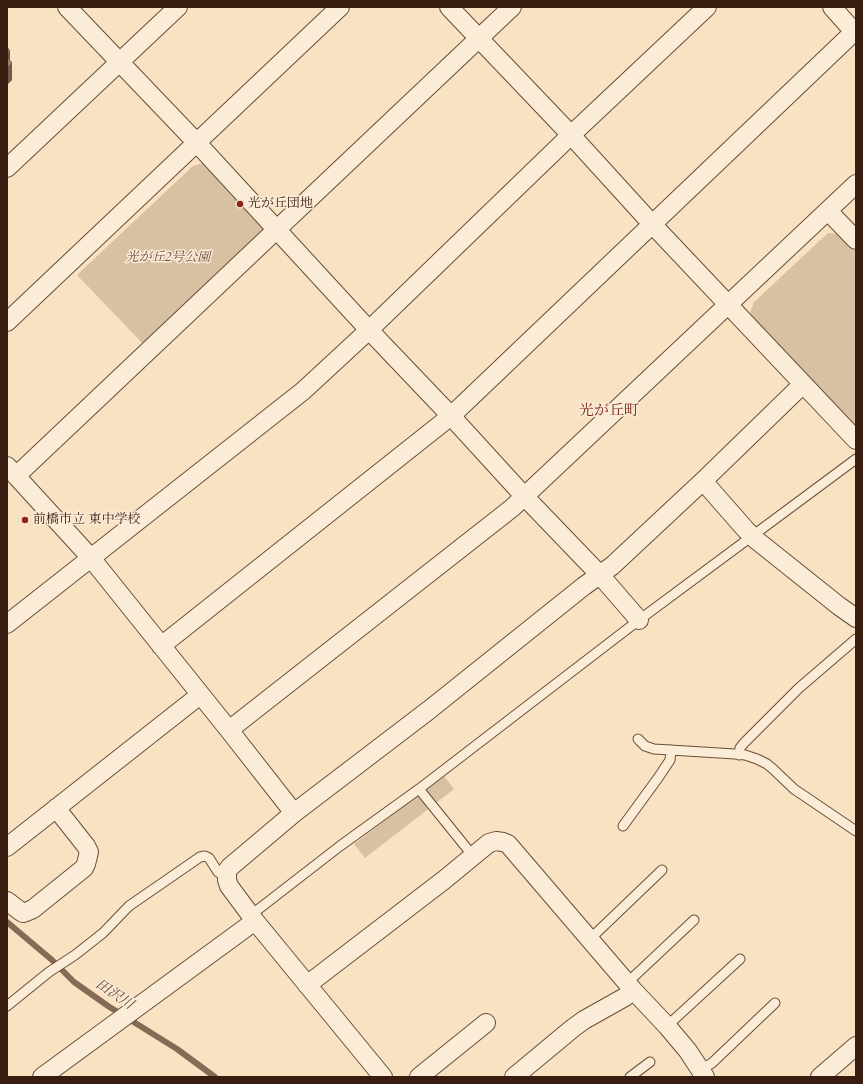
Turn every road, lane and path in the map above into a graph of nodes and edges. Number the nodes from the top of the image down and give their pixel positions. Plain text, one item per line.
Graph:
1 (67, 7) edge
2 (178, 7) edge
3 (340, 7) edge
4 (450, 7) edge
5 (512, 7) edge
6 (707, 7) edge
7 (832, 7) edge
8 (855, 32) edge
9 (479, 39) junction
10 (119, 62) junction
11 (571, 135) junction
12 (196, 143) junction
13 (7, 168) edge
14 (856, 184) edge
15 (828, 211) junction
16 (652, 224) junction
17 (276, 230) junction
18 (856, 240) edge
19 (729, 305) junction
20 (7, 322) edge
21 (369, 330) junction
22 (803, 384) junction
23 (451, 416) junction
24 (856, 440) edge
25 (856, 459) edge
26 (12, 471) edge
27 (702, 481) junction
28 (525, 497) junction
29 (752, 536) junction
30 (91, 558) junction
31 (600, 575) junction
32 (856, 618) edge
33 (639, 620) junction
34 (7, 624) edge
35 (856, 639) edge
36 (161, 646) junction
37 (200, 695) junction
38 (229, 730) junction
39 (638, 739) dead end
40 (671, 750) junction
41 (739, 755) junction
42 (420, 788) junction
43 (56, 808) junction
44 (294, 813) junction
45 (623, 826) dead end
46 (856, 831) edge
47 (7, 847) edge
48 (473, 856) junction
49 (662, 870) dead end
50 (226, 875) junction
51 (7, 901) edge
52 (253, 918) junction
53 (694, 920) dead end
54 (590, 939) junction
55 (740, 959) dead end
56 (307, 985) junction
57 (630, 986) junction
58 (775, 1003) dead end
59 (7, 1006) edge
60 (486, 1023) dead end
61 (667, 1026) junction
62 (856, 1046) edge
63 (650, 1062) dead end
64 (703, 1074) edge
65 (42, 1077) edge
66 (383, 1077) edge
67 (420, 1077) edge
68 (514, 1077) edge
69 (630, 1077) edge
70 (820, 1077) edge

1 - 10 street
2 - 10 street
3 - 12 street
4 - 9 street
5 - 9 street
6 - 11 street
7 - 8 street
8 - 16 street
9 - 11 street
9 - 17 street
10 - 12 street
10 - 13 street
11 - 16 street
11 - 21 street
12 - 17 street
12 - 20 street
14 - 15 street
15 - 18 street
15 - 19 street
16 - 19 street
16 - 23 street
17 - 21 street
17 - 26 street
19 - 22 street
19 - 28 street
21 - 23 street
21 - 30 street
22 - 24 street
22 - 27 street
23 - 28 street
23 - 36 street
25 - 29 lane
26 - 30 street
27 - 29 street
27 - 31 street
28 - 31 street
28 - 38 street
29 - 32 street
29 - 33 lane
30 - 34 street
30 - 36 street
31 - 33 street
31 - 44 street
33 - 42 lane
35 - 41 lane
36 - 37 street
37 - 38 street
37 - 43 street
38 - 44 street
39 - 40 lane
40 - 41 lane
40 - 45 lane
41 - 46 lane
42 - 48 lane
42 - 52 lane
43 - 47 street
43 - 51 street
44 - 50 street
48 - 54 street
48 - 56 street
49 - 54 lane
50 - 52 street
50 - 59 lane
52 - 56 street
52 - 65 street
53 - 57 lane
54 - 57 street
55 - 61 lane
56 - 66 street
57 - 61 street
57 - 68 street
58 - 64 lane
60 - 67 street
61 - 64 street
62 - 70 street
63 - 69 lane

